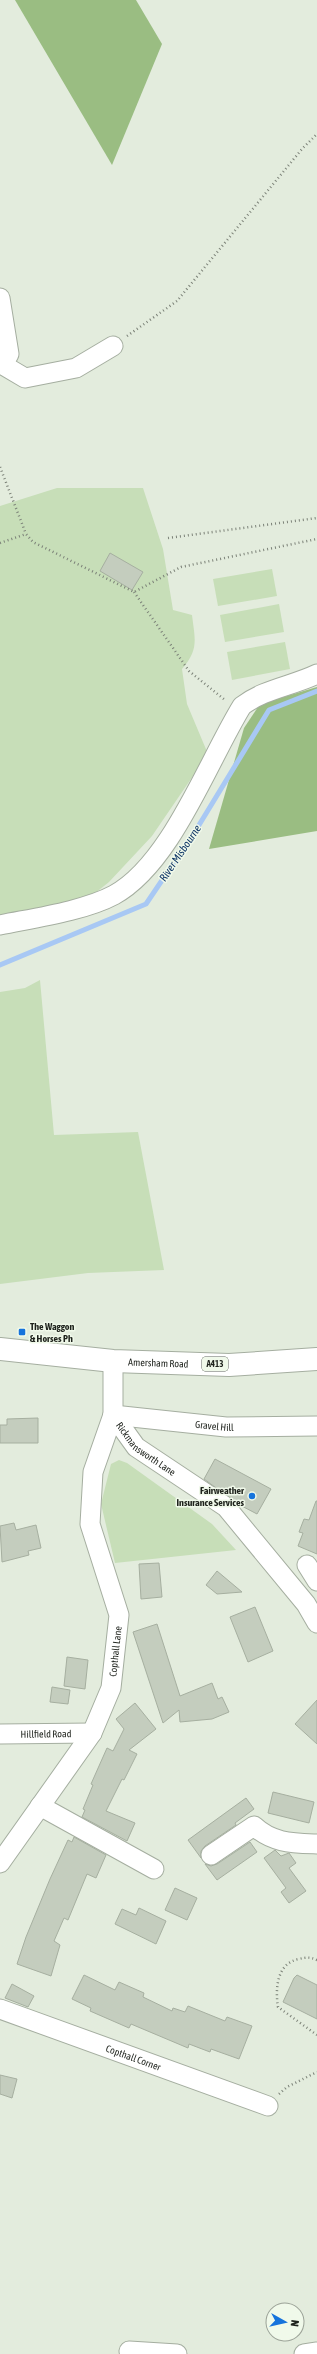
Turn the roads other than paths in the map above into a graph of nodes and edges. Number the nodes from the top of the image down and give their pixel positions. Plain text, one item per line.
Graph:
1 (0, 298) edge
2 (113, 346) road end
3 (1, 365) edge
4 (317, 674) edge
5 (0, 925) edge
6 (0, 1348) edge
7 (317, 1359) edge
8 (113, 1361) junction
9 (113, 1415) junction
10 (317, 1426) edge
11 (307, 1565) dead end
12 (317, 1581) edge
13 (311, 1601) edge
14 (317, 1623) edge
15 (92, 1732) junction
16 (0, 1734) edge
17 (40, 1806) junction
18 (317, 1844) edge
19 (211, 1855) dead end
20 (0, 1863) edge
21 (154, 1869) dead end
22 (0, 2009) edge
23 (268, 2106) road end
24 (129, 2351) dead end
25 (317, 2352) edge
26 (177, 2354) edge
27 (304, 2354) edge

1 - 3 street
2 - 3 street
4 - 5 street
6 - 8 highway, Amersham Road / A413
7 - 8 highway, Amersham Road / A413
8 - 9 street, Rickmansworth Lane
9 - 10 street, Gravel Hill
9 - 13 street, Rickmansworth Lane
9 - 15 street, Copthall Lane
11 - 12 street
13 - 14 street, Rickmansworth Lane
15 - 16 street, Hillfield Road
15 - 17 street, Copthall Lane
17 - 20 street, Copthall Lane
17 - 21 street
18 - 19 street
22 - 23 street, Copthall Corner
24 - 26 street
25 - 27 street

